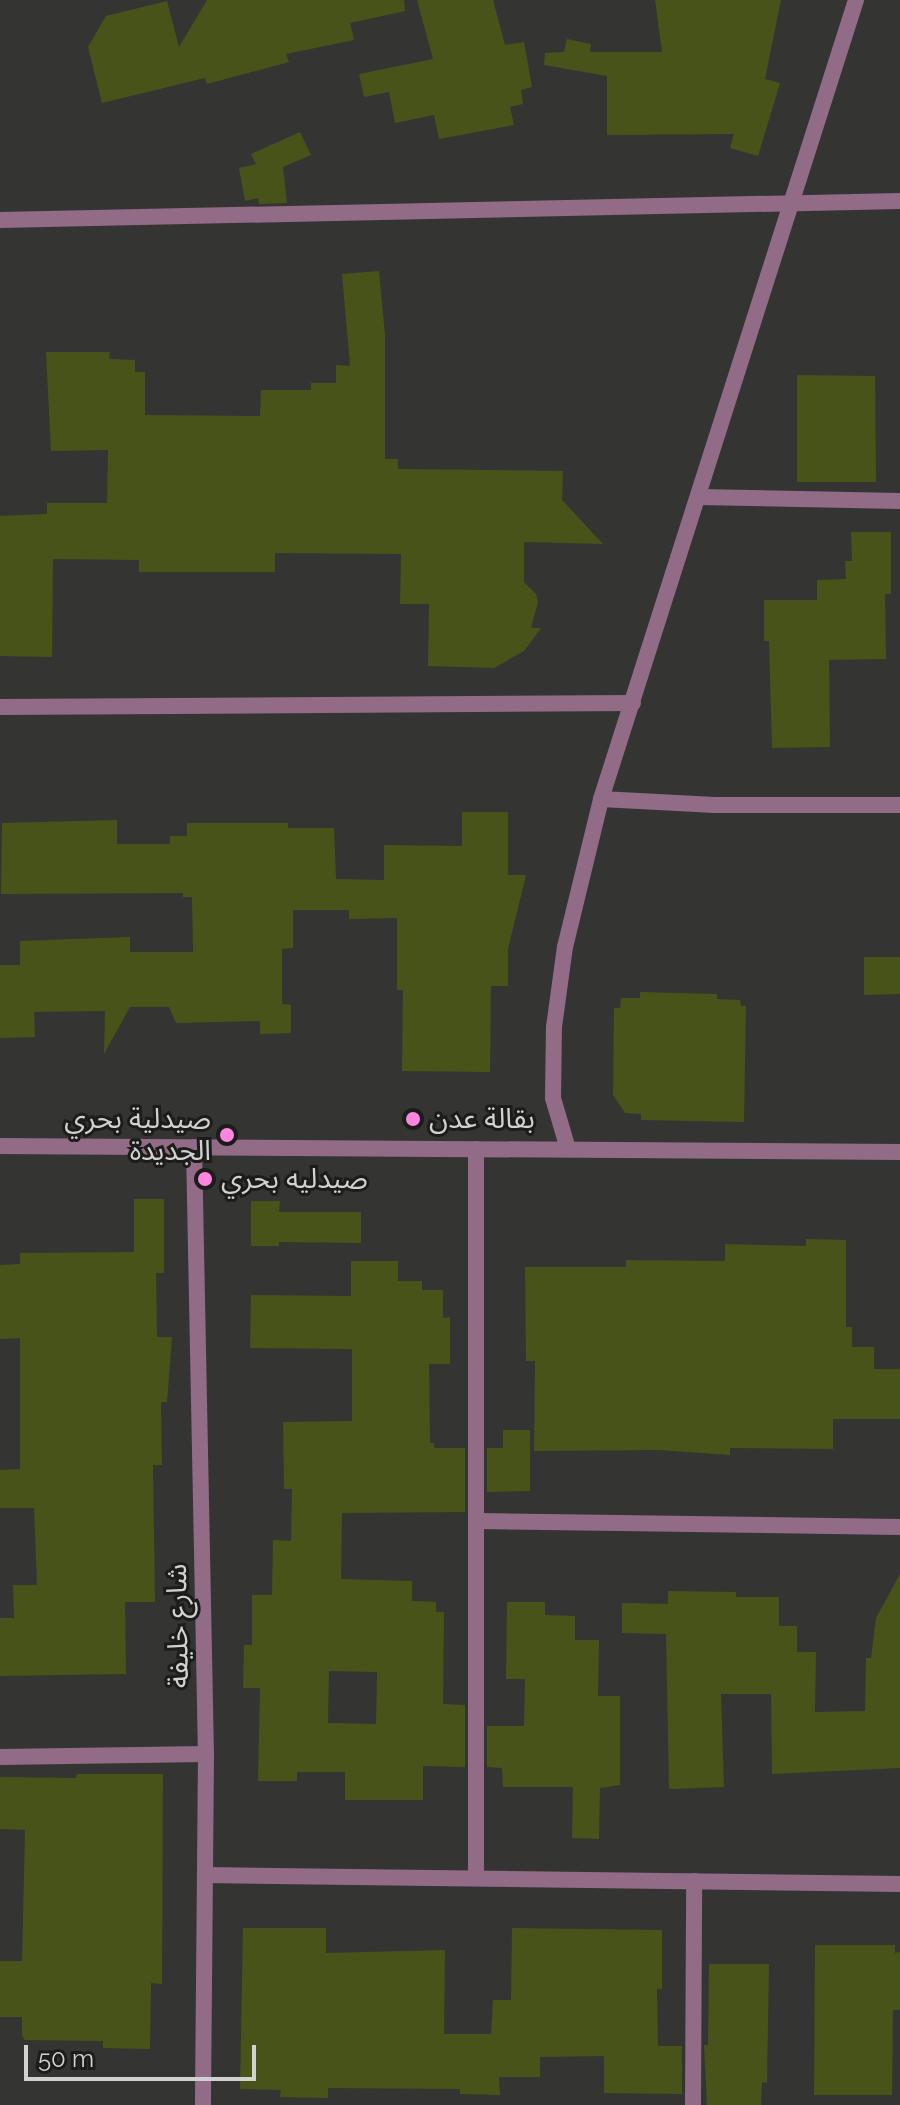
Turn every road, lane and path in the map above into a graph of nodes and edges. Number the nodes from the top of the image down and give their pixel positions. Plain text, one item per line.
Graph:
1 (856, 0) edge
2 (900, 201) edge
3 (791, 204) junction
4 (0, 220) edge
5 (698, 497) junction
6 (900, 501) edge
7 (633, 703) junction
8 (0, 707) edge
9 (601, 799) junction
10 (900, 805) edge
11 (0, 1146) edge
12 (194, 1147) junction
13 (476, 1149) junction
14 (568, 1149) junction
15 (900, 1152) edge
16 (478, 1521) junction
17 (900, 1527) edge
18 (206, 1754) junction
19 (0, 1757) edge
20 (205, 1875) junction
21 (476, 1878) junction
22 (694, 1881) junction
23 (900, 1884) edge
24 (203, 2105) edge
25 (693, 2105) edge

1 - 3 street
2 - 3 street
3 - 4 street
3 - 5 street
5 - 6 street
5 - 7 street
7 - 8 street
7 - 9 street
9 - 10 street
9 - 14 street
11 - 12 street
12 - 13 street
12 - 18 street, شارع خليفة
13 - 14 street
13 - 16 street
14 - 15 street
16 - 17 street
16 - 21 street
18 - 19 street
18 - 20 street, شارع خليفة
20 - 21 street
20 - 24 street, شارع خليفة
21 - 22 street
22 - 23 street
22 - 25 street

